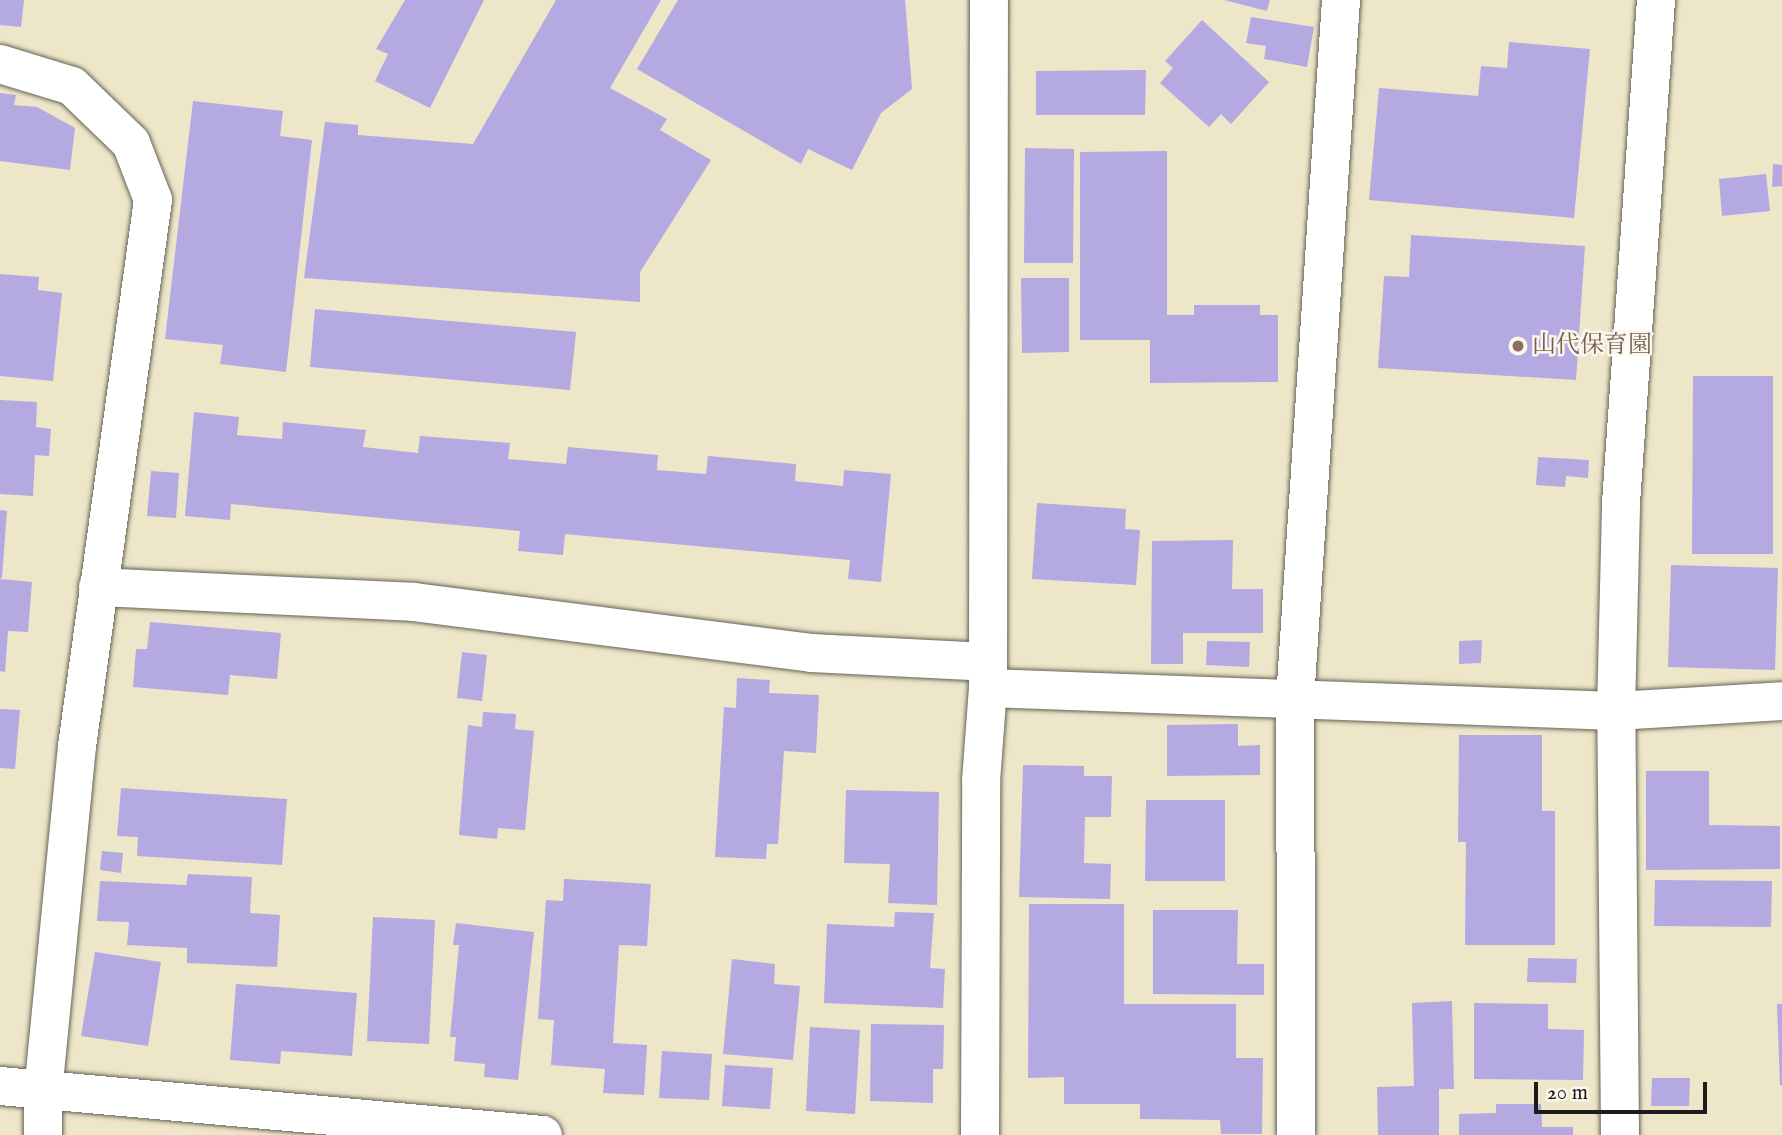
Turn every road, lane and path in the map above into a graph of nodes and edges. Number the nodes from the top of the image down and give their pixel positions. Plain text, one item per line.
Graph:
1 (989, 0) edge
2 (1341, 0) edge
3 (1656, 0) edge
4 (0, 64) edge
5 (97, 587) junction
6 (988, 675) junction
7 (1295, 700) junction
8 (1782, 701) edge
9 (1616, 711) junction
10 (0, 1086) edge
11 (43, 1091) junction
12 (43, 1135) edge
13 (524, 1135) edge
14 (980, 1135) edge
15 (1296, 1135) edge
16 (1620, 1135) edge

1 - 6 street
2 - 7 street
3 - 9 street
4 - 5 street
5 - 6 street
5 - 11 street
6 - 7 street
6 - 14 street
7 - 9 street
7 - 15 street
8 - 9 street
9 - 16 street
10 - 11 street
11 - 12 street
11 - 13 street

